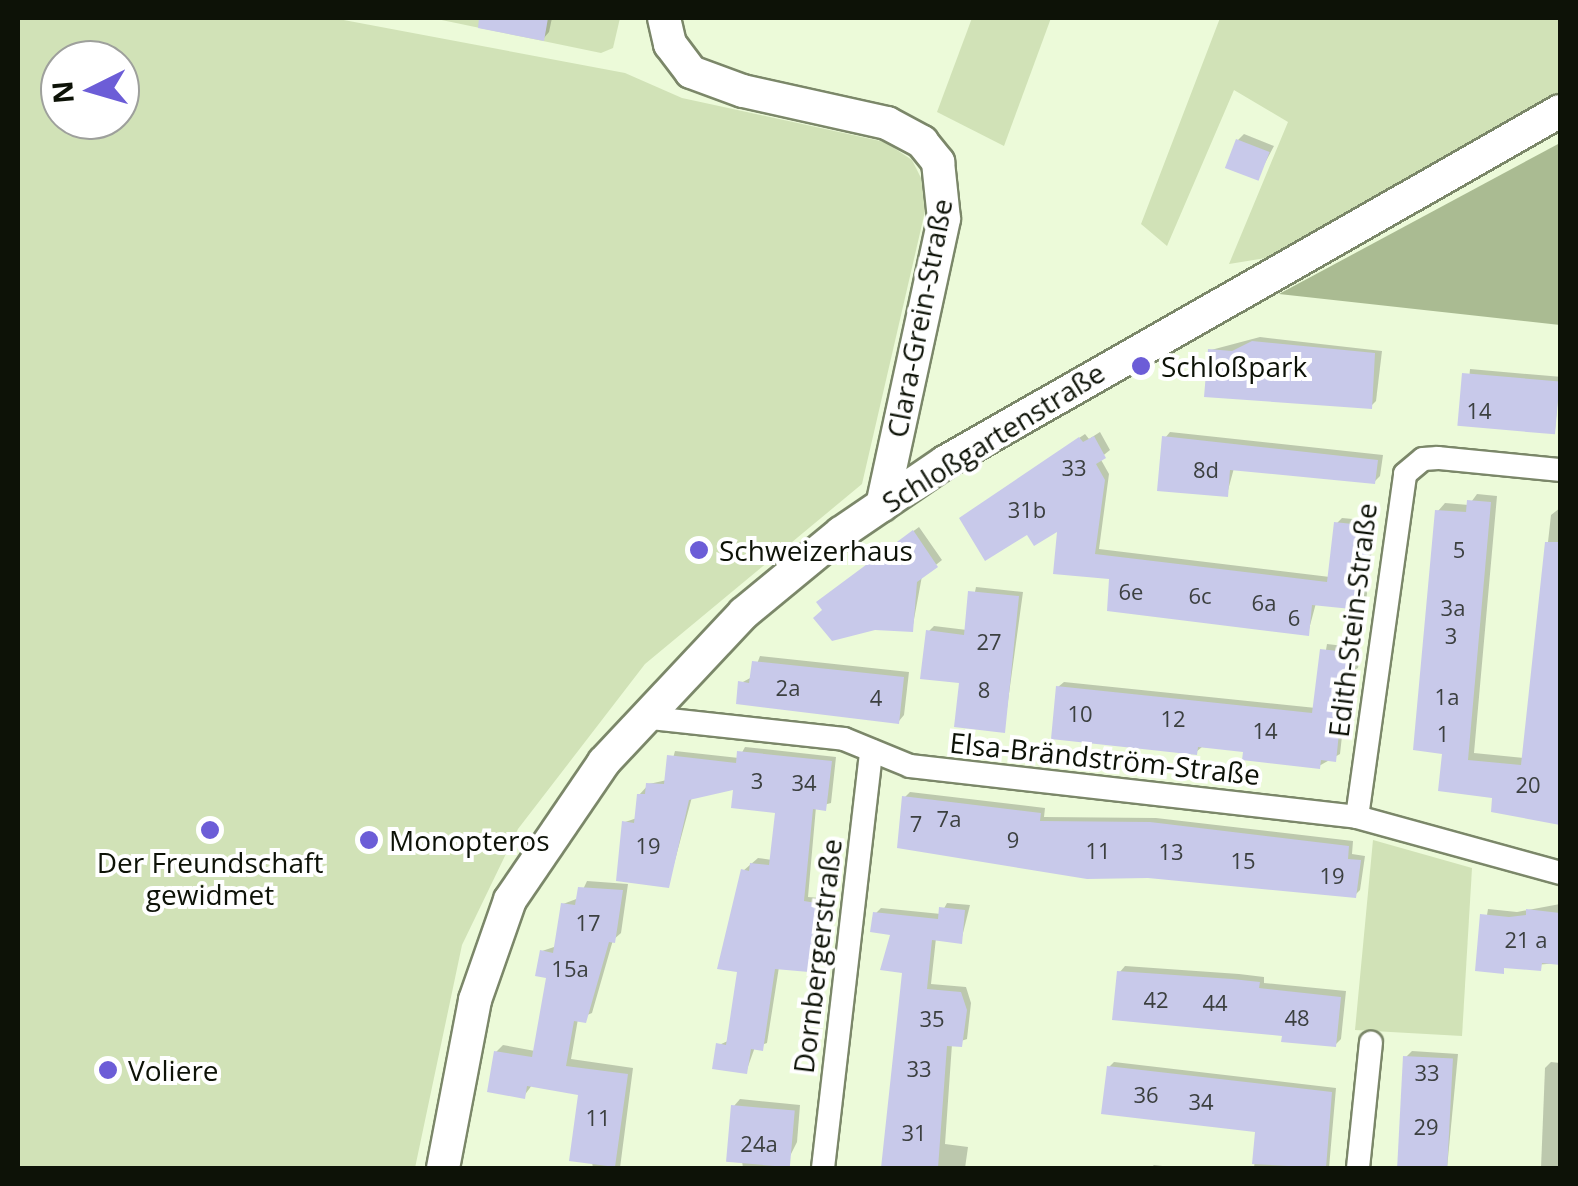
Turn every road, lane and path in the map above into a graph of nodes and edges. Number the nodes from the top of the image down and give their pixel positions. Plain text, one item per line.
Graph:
1 (664, 18) edge
2 (1560, 111) edge
3 (1560, 470) edge
4 (882, 505) junction
5 (642, 717) junction
6 (871, 750) junction
7 (1357, 817) junction
8 (1560, 873) edge
9 (1371, 1042) dead end
10 (443, 1168) edge
11 (823, 1168) edge
12 (1358, 1168) edge

1 - 4 street, Clara-Grein-Straße
2 - 4 street, Schloßgartenstraße
3 - 7 street, Edith-Stein-Straße
4 - 5 street, Schloßgartenstraße
5 - 6 street, Elsa-Brändström-Straße
5 - 10 street, Schloßgartenstraße
6 - 7 street, Elsa-Brändström-Straße
6 - 11 street, Dornbergerstraße
7 - 8 street, Elsa-Brändström-Straße
9 - 12 street

